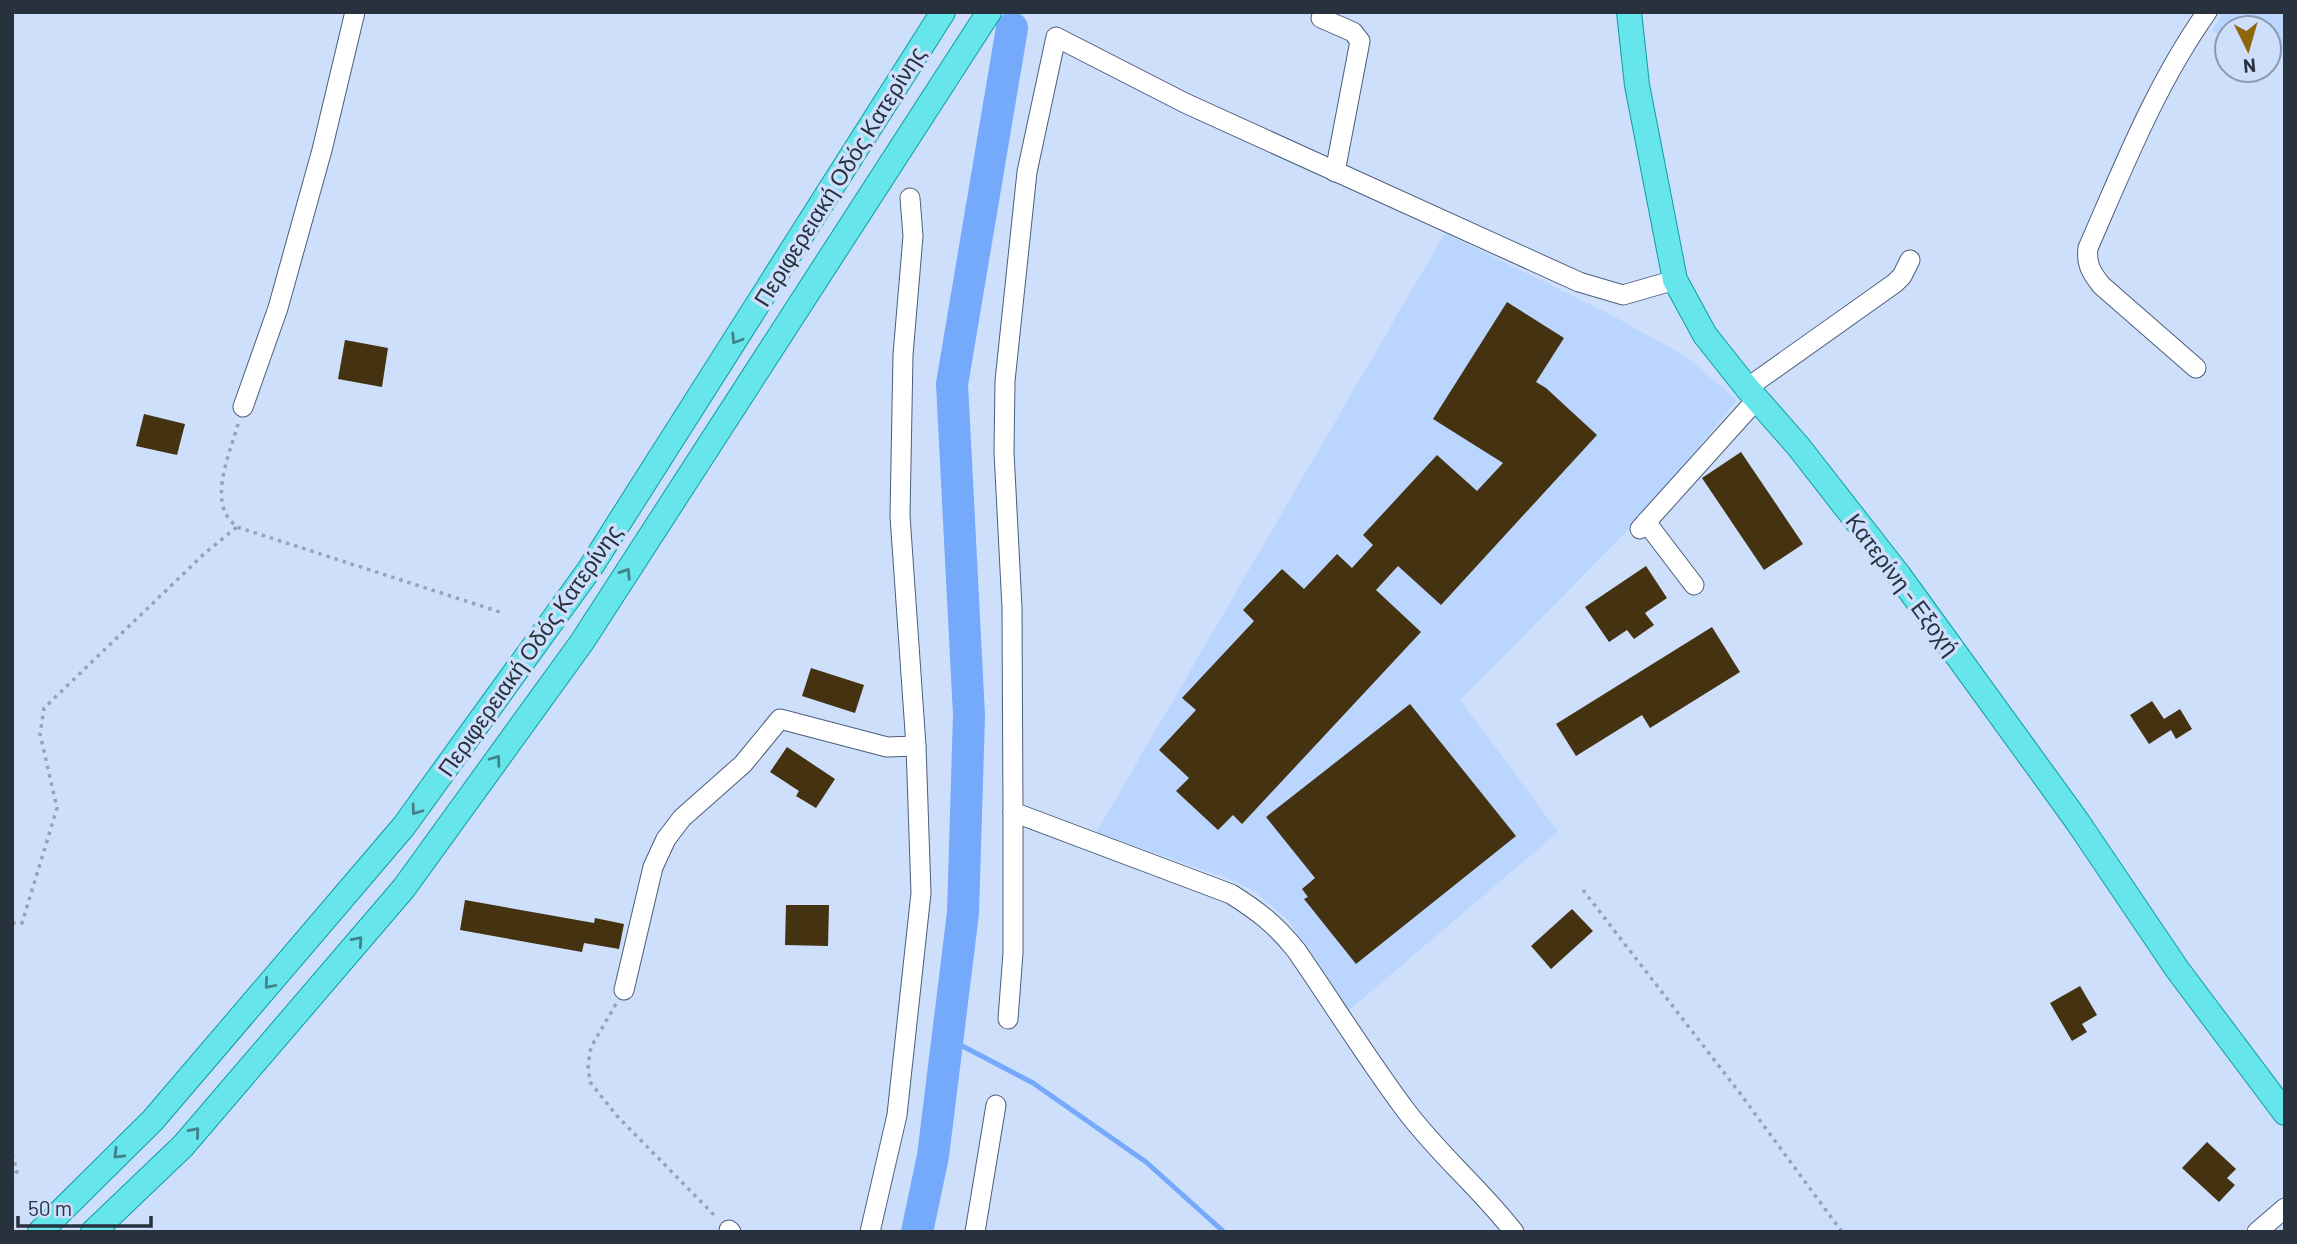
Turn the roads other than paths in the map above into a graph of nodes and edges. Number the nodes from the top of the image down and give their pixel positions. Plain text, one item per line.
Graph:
1 (355, 12) edge
2 (943, 12) edge
3 (989, 12) edge
4 (1629, 12) edge
5 (2207, 12) edge
6 (1321, 18) dead end
7 (1335, 172) junction
8 (910, 198) dead end
9 (1910, 260) dead end
10 (1675, 280) junction
11 (2196, 368) dead end
12 (1752, 393) junction
13 (243, 407) road end
14 (1694, 585) dead end
15 (916, 746) junction
16 (1013, 812) junction
17 (624, 990) road end
18 (1008, 1019) dead end
19 (996, 1105) dead end
20 (2285, 1112) edge
21 (2285, 1208) edge
22 (40, 1232) edge
23 (93, 1232) edge
24 (870, 1232) edge
25 (975, 1232) edge
26 (1514, 1232) edge
27 (2257, 1232) edge

1 - 13 street
2 -> 22 main road, Περιφερειακή Οδός Κατερίνης
23 -> 3 main road, Περιφερειακή Οδός Κατερίνης
4 - 10 main road, Κατερίνη - Εξοχή
5 - 11 street
6 - 7 street
7 - 10 street
7 - 16 street
8 - 15 street
9 - 12 street
10 - 12 main road, Κατερίνη - Εξοχή
12 - 14 street
12 - 20 main road, Κατερίνη - Εξοχή
15 - 17 street
15 - 24 street
16 - 18 street
16 - 26 street
19 - 25 street
21 - 27 street

